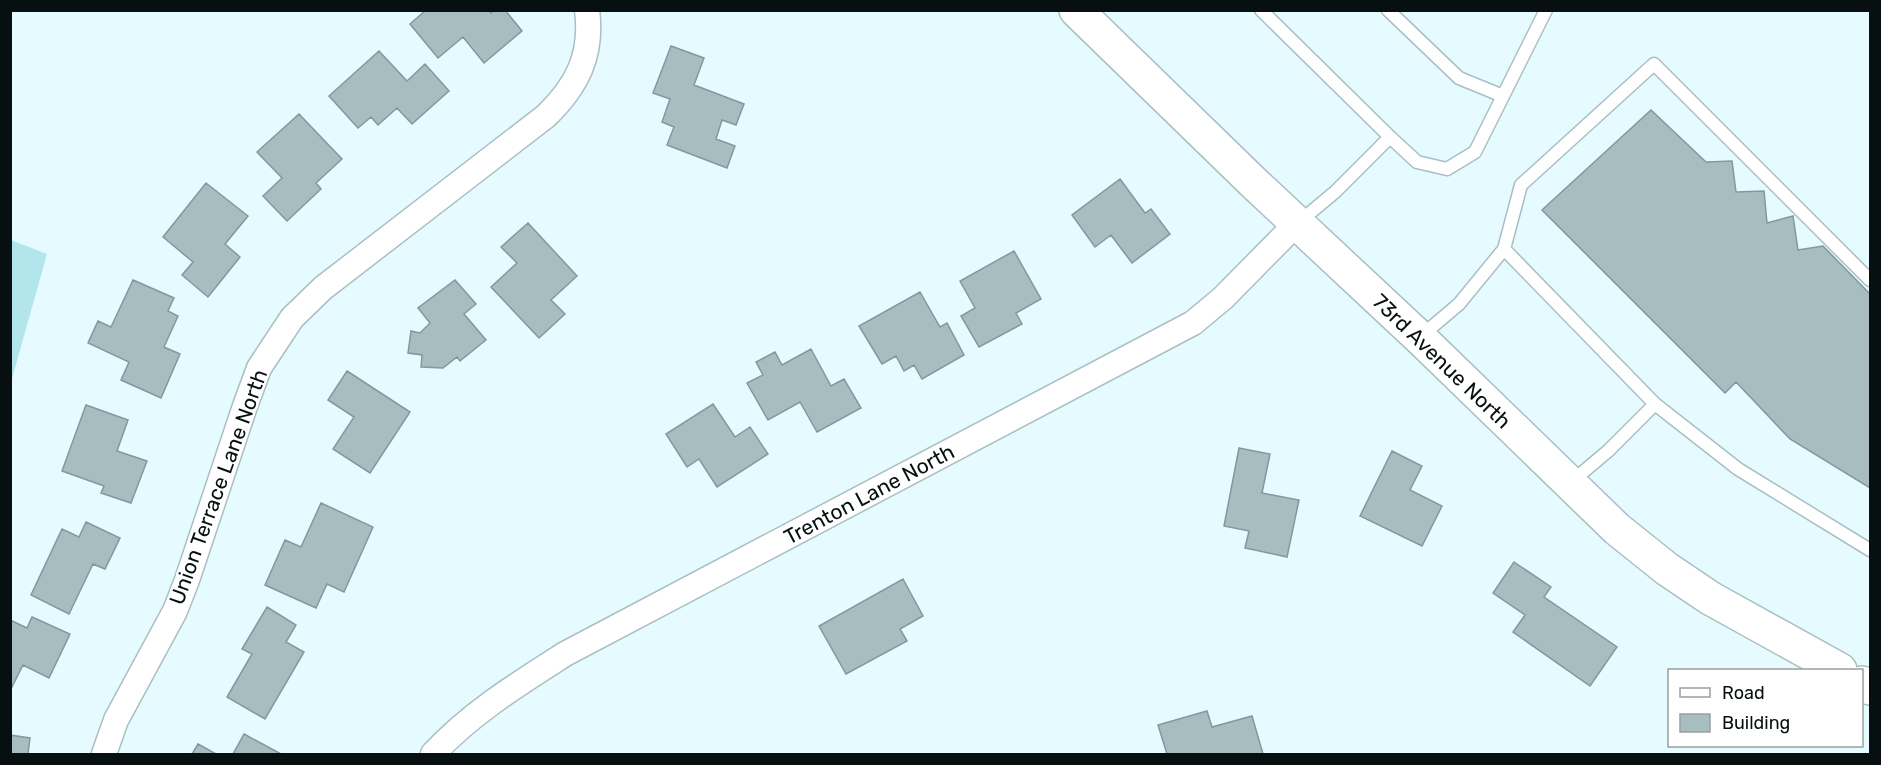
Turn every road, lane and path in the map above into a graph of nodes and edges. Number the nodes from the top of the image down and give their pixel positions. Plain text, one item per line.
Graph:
1 (1076, 10) edge
2 (1261, 10) edge
3 (1388, 10) edge
4 (1546, 10) edge
5 (588, 17) edge
6 (1503, 96) junction
7 (1390, 137) junction
8 (1297, 224) junction
9 (1504, 249) junction
10 (1870, 280) edge
11 (1420, 338) junction
12 (1655, 404) junction
13 (1569, 484) junction
14 (1870, 550) edge
15 (1837, 669) edge
16 (104, 754) edge
17 (433, 754) edge

1 - 8 street, 73rd Avenue North
2 - 7 lane
3 - 6 lane
4 - 6 lane
5 - 16 street, Union Terrace Lane North
6 - 7 lane
7 - 8 lane
8 - 11 street, 73rd Avenue North
8 - 17 street, Trenton Lane North
9 - 10 lane
9 - 11 lane
9 - 12 lane
11 - 13 street, 73rd Avenue North
12 - 13 lane
12 - 14 lane
13 - 15 street, 73rd Avenue North

